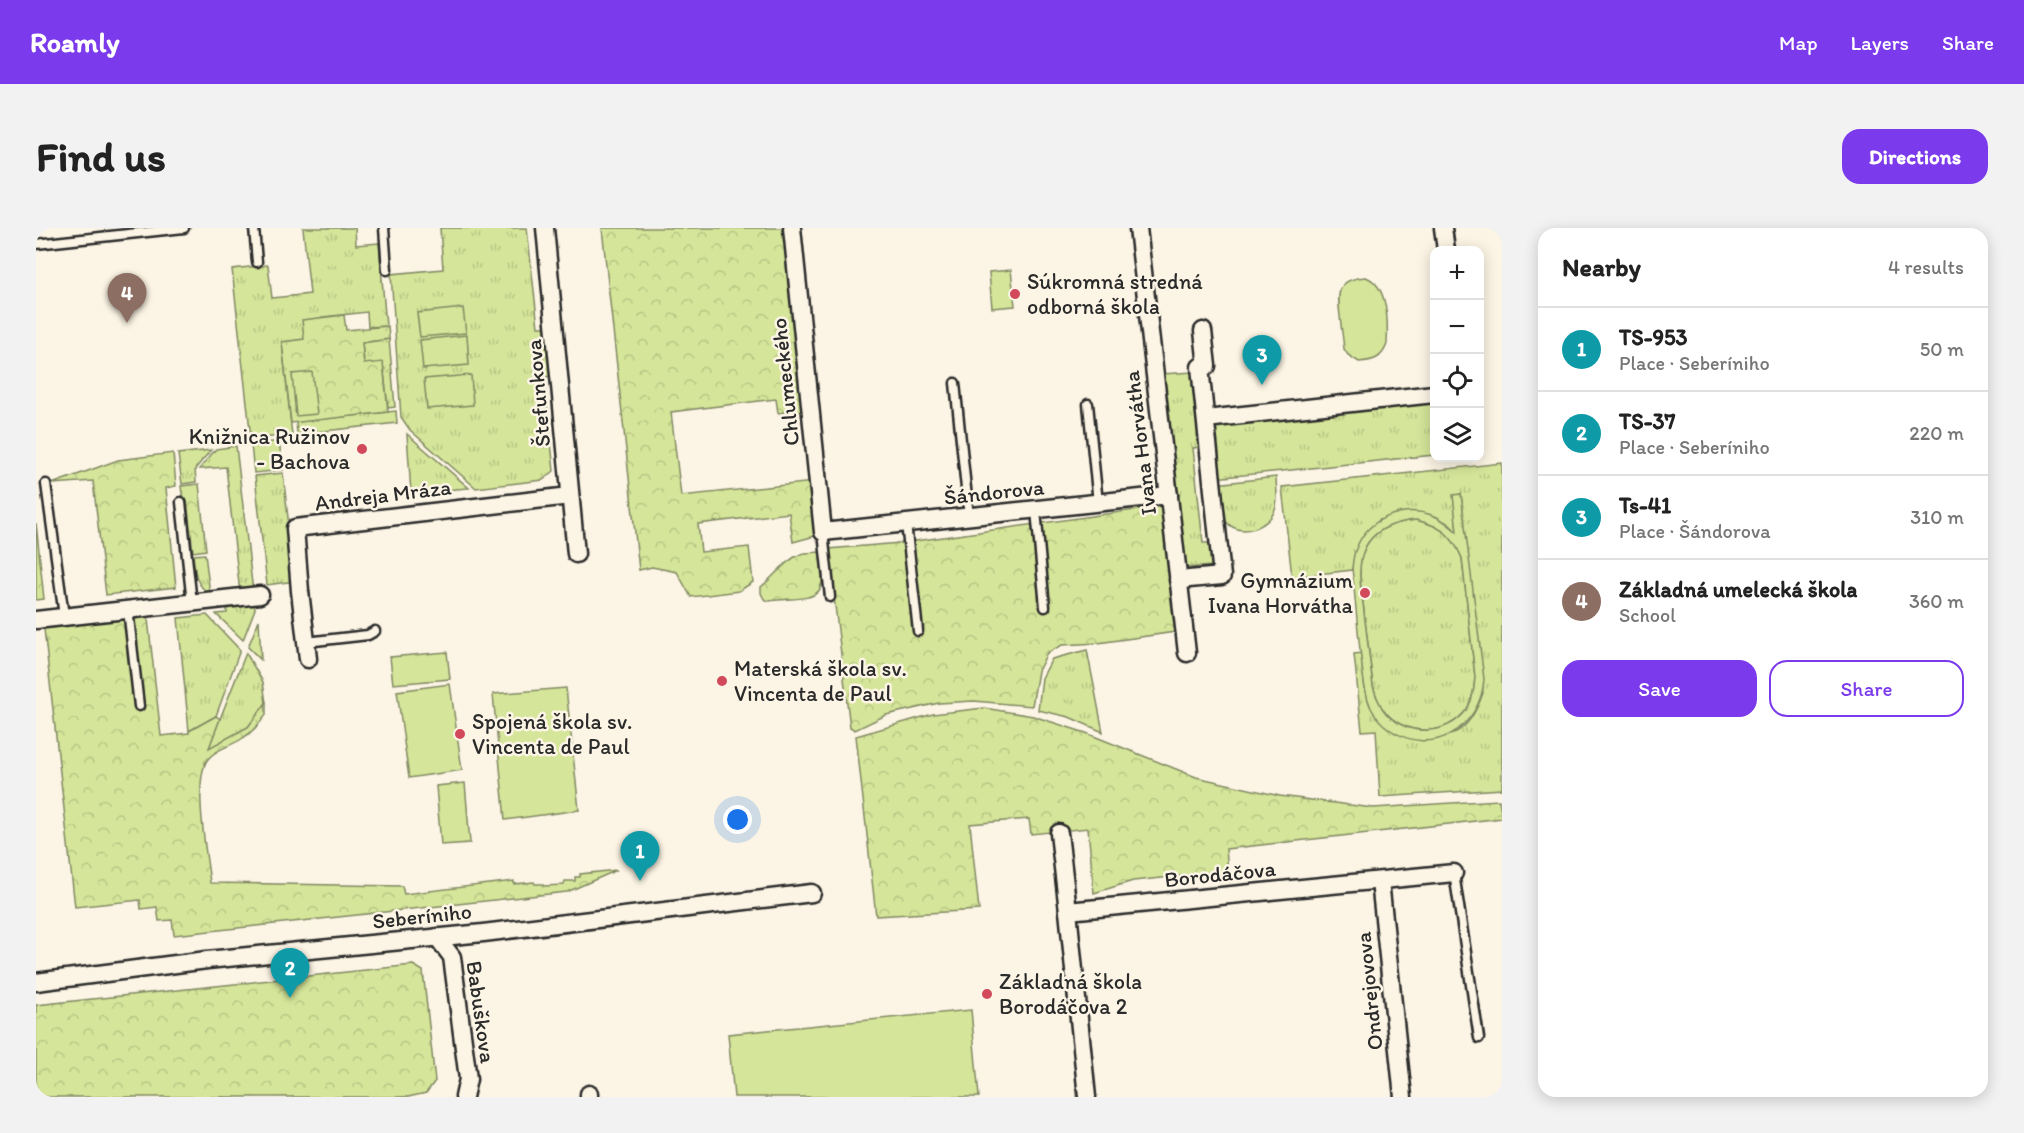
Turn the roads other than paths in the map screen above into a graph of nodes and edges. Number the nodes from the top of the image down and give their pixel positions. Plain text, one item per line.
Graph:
1 (183, 228) edge
2 (254, 228) edge
3 (384, 228) edge
4 (545, 228) edge
5 (792, 228) edge
6 (1138, 228) edge
7 (1443, 228) edge
8 (36, 244) edge
9 (1445, 246) edge
10 (257, 262) dead end
11 (387, 270) dead end
12 (1203, 331) dead end
13 (955, 383) dead end
14 (1430, 394) edge
15 (1088, 404) dead end
16 (1206, 419) junction
17 (46, 484) dead end
18 (1169, 495) junction
19 (570, 496) junction
20 (181, 502) dead end
21 (1098, 503) junction
22 (1036, 510) junction
23 (969, 517) junction
24 (906, 523) junction
25 (823, 532) junction
26 (576, 554) dead end
27 (1178, 580) junction
28 (260, 595) dead end
29 (830, 597) dead end
30 (192, 603) junction
31 (1045, 607) dead end
32 (128, 609) junction
33 (64, 616) junction
34 (36, 620) edge
35 (375, 631) dead end
36 (918, 631) dead end
37 (306, 642) junction
38 (1187, 653) dead end
39 (308, 659) dead end
40 (139, 706) dead end
41 (1059, 833) dead end
42 (1454, 873) joint
43 (1380, 881) junction
44 (812, 893) dead end
45 (1068, 911) junction
46 (437, 937) junction
47 (36, 982) edge
48 (1479, 1038) dead end
49 (464, 1097) edge
50 (1087, 1097) edge
51 (1403, 1097) edge

1 - 8 lane
2 - 10 lane
3 - 11 lane
4 - 19 street, Štefunkova
5 - 25 street, Chlumeckého
6 - 18 street, Ivana Horvátha
7 - 9 street
12 - 16 street
13 - 23 lane
14 - 16 street
15 - 21 lane
16 - 27 street
17 - 33 lane
18 - 21 street, Šándorova
18 - 27 street, Ivana Horvátha
19 - 26 street, Štefunkova
19 - 37 street, Andreja Mráza
20 - 30 lane
21 - 22 street, Šándorova
22 - 23 street, Šándorova
22 - 31 lane
23 - 24 street, Šándorova
24 - 25 street, Šándorova
24 - 36 lane
25 - 29 lane
27 - 38 street, Ivana Horvátha
28 - 30 street
30 - 32 street
32 - 33 street
32 - 40 lane
33 - 34 street
35 - 37 lane
37 - 39 street, Andreja Mráza
41 - 45 street
42 - 43 street, Borodáčova
42 - 48 lane
43 - 45 street, Borodáčova
43 - 51 street, Ondrejovova
44 - 46 street, Seberíniho
45 - 50 street
46 - 47 street, Seberíniho
46 - 49 street, Babuškova

